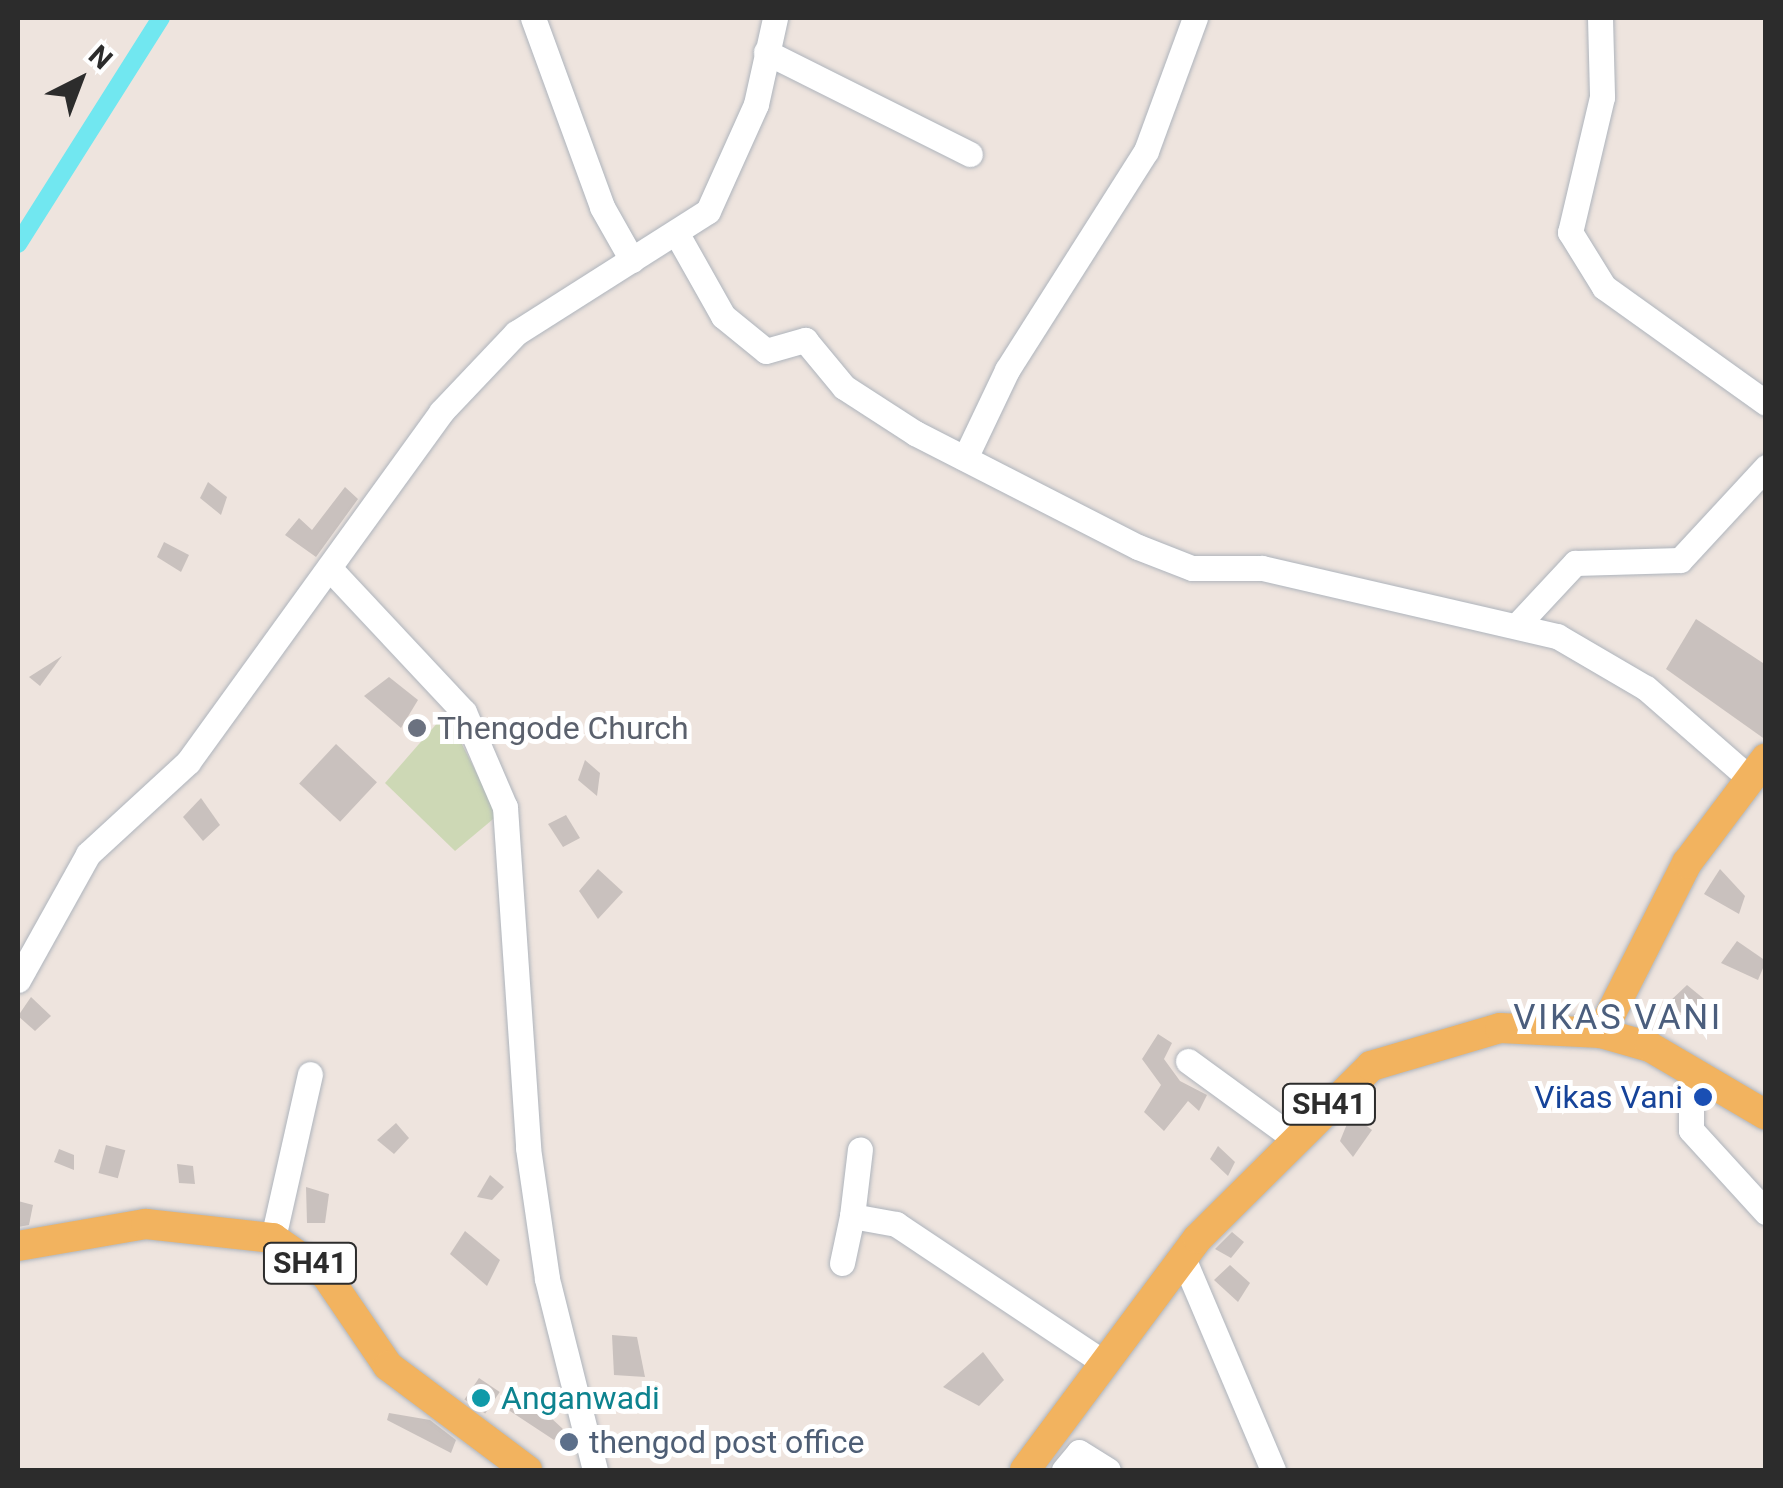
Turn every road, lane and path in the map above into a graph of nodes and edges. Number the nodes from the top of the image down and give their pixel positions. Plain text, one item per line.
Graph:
1 (533, 18) edge
2 (775, 18) edge
3 (1195, 18) edge
4 (1600, 18) edge
5 (766, 52) junction
6 (970, 154) dead end
7 (678, 236) junction
8 (632, 260) junction
9 (1766, 403) edge
10 (965, 458) junction
11 (1766, 466) edge
12 (332, 571) junction
13 (1520, 622) junction
14 (1757, 768) edge
15 (18, 980) edge
16 (1601, 1033) junction
17 (1188, 1061) dead end
18 (1691, 1070) junction
19 (310, 1074) dead end
20 (1766, 1114) edge
21 (1291, 1136) junction
22 (860, 1149) dead end
23 (1766, 1212) edge
24 (852, 1216) junction
25 (273, 1238) junction
26 (18, 1246) edge
27 (1183, 1258) junction
28 (842, 1263) dead end
29 (1103, 1362) junction
30 (1050, 1463) edge
31 (527, 1470) edge
32 (595, 1470) edge
33 (1108, 1470) edge
34 (1273, 1470) edge

1 - 8 street
2 - 5 street
3 - 10 street
4 - 9 street
5 - 6 street
5 - 7 street
7 - 8 street
7 - 10 street
8 - 12 street
10 - 13 street
11 - 13 street
12 - 15 street
12 - 32 street
13 - 14 street
14 - 16 main road
16 - 18 main road, SH41
16 - 21 main road, SH41
17 - 21 street
18 - 20 main road, SH41
18 - 23 street
19 - 25 street
21 - 27 main road, SH41
22 - 24 street
24 - 28 street
24 - 29 street
25 - 26 main road, SH41
25 - 31 main road, SH41
27 - 29 main road, SH41
27 - 34 street
29 - 30 main road, SH41
30 - 33 street

